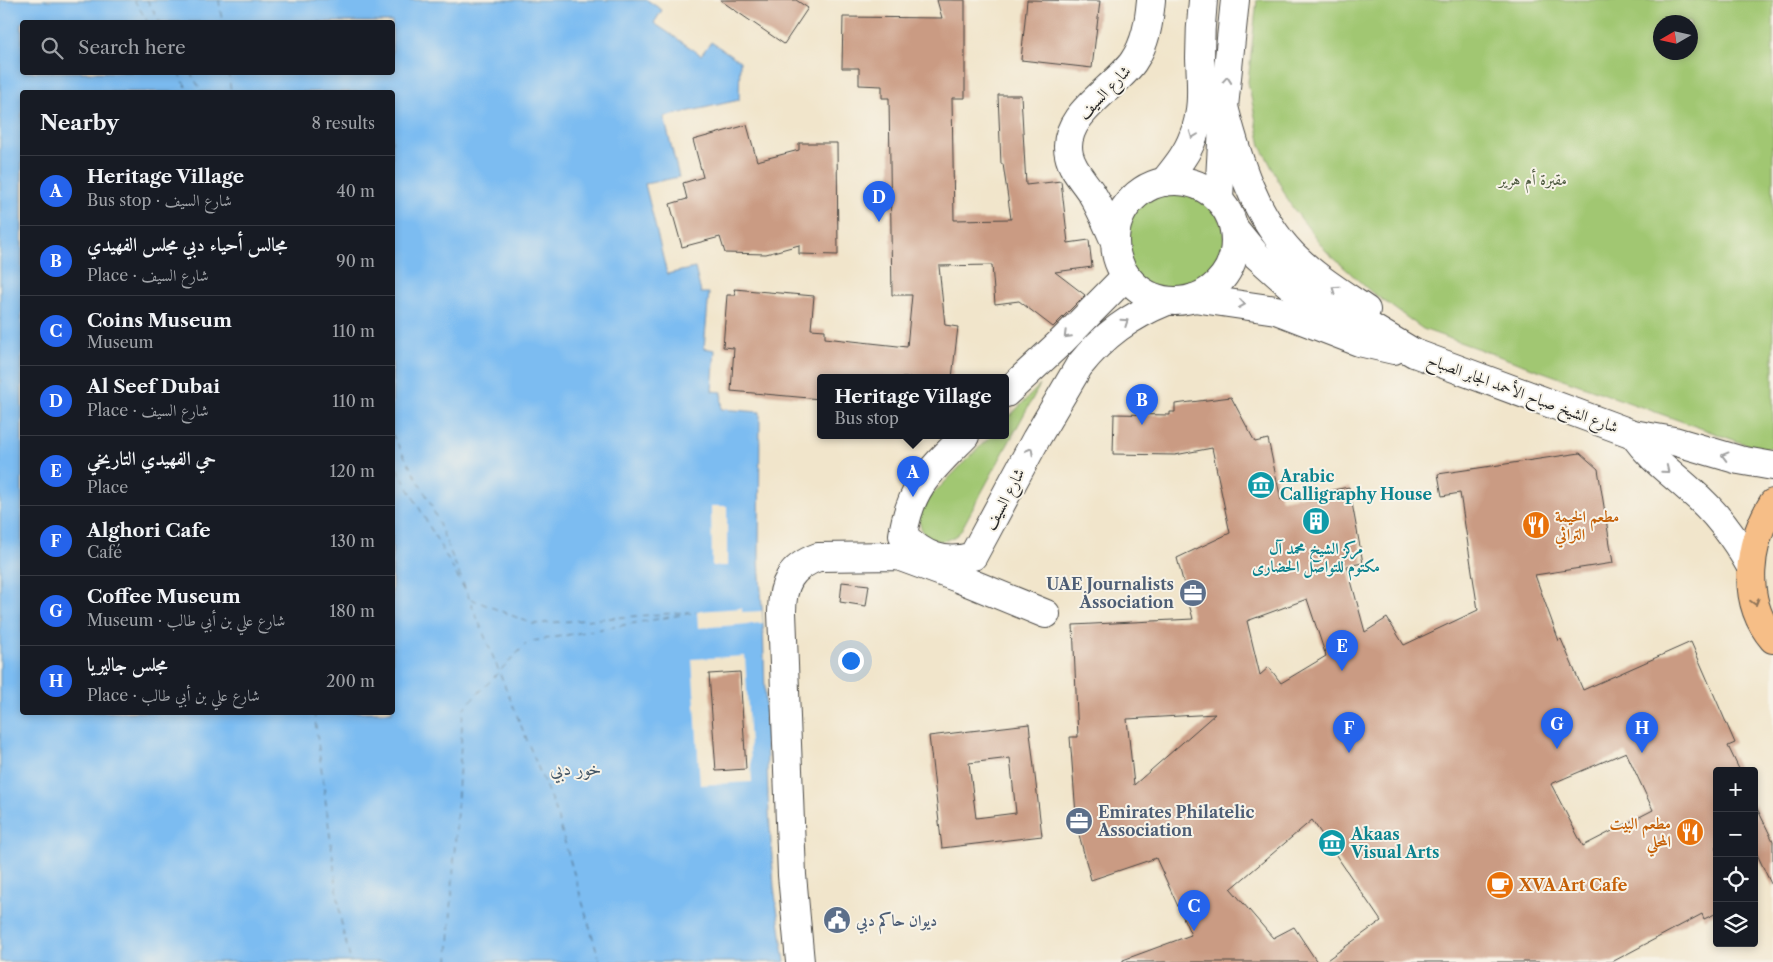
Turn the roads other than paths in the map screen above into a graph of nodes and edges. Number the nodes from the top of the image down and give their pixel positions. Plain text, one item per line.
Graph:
1 (1151, 0) edge
2 (1203, 0) edge
3 (1235, 0) edge
4 (1224, 107) junction
5 (1084, 182) junction
6 (1155, 185) junction
7 (1219, 198) junction
8 (1234, 228) junction
9 (1115, 242) junction
10 (1126, 276) junction
11 (1194, 298) junction
12 (1167, 301) junction
13 (1414, 353) junction
14 (1009, 390) edge
15 (1633, 434) junction
16 (961, 439) edge
17 (1773, 466) edge
18 (1773, 503) edge
19 (1751, 567) junction
20 (1046, 614) dead end
21 (1772, 639) edge
22 (800, 962) edge

1 - 5 street, شارع السيف
2 -> 6 street
4 -> 3 street
4 - 7 street
13 -> 4 street
5 - 6 street
5 - 9 street, شارع السيف
6 - 7 street
6 - 9 street
7 - 8 street
8 - 11 street
8 - 13 street, شارع الشيخ صباح الأحمد الجابر الصباح
9 - 10 street
10 - 12 street
10 -> 14 street
11 - 12 street
11 -> 13 street, شارع الشيخ صباح الأحمد الجابر الصباح
16 -> 12 street, شارع السيف
13 - 15 street, شارع الشيخ صباح الأحمد الجابر الصباح
17 -> 15 street, شارع الشيخ صباح الأحمد الجابر الصباح
15 -> 19 street, شارع الشيخ صباح الأحمد الجابر الصباح
18 - 19 main road
19 -> 21 main road
20 - 22 street

